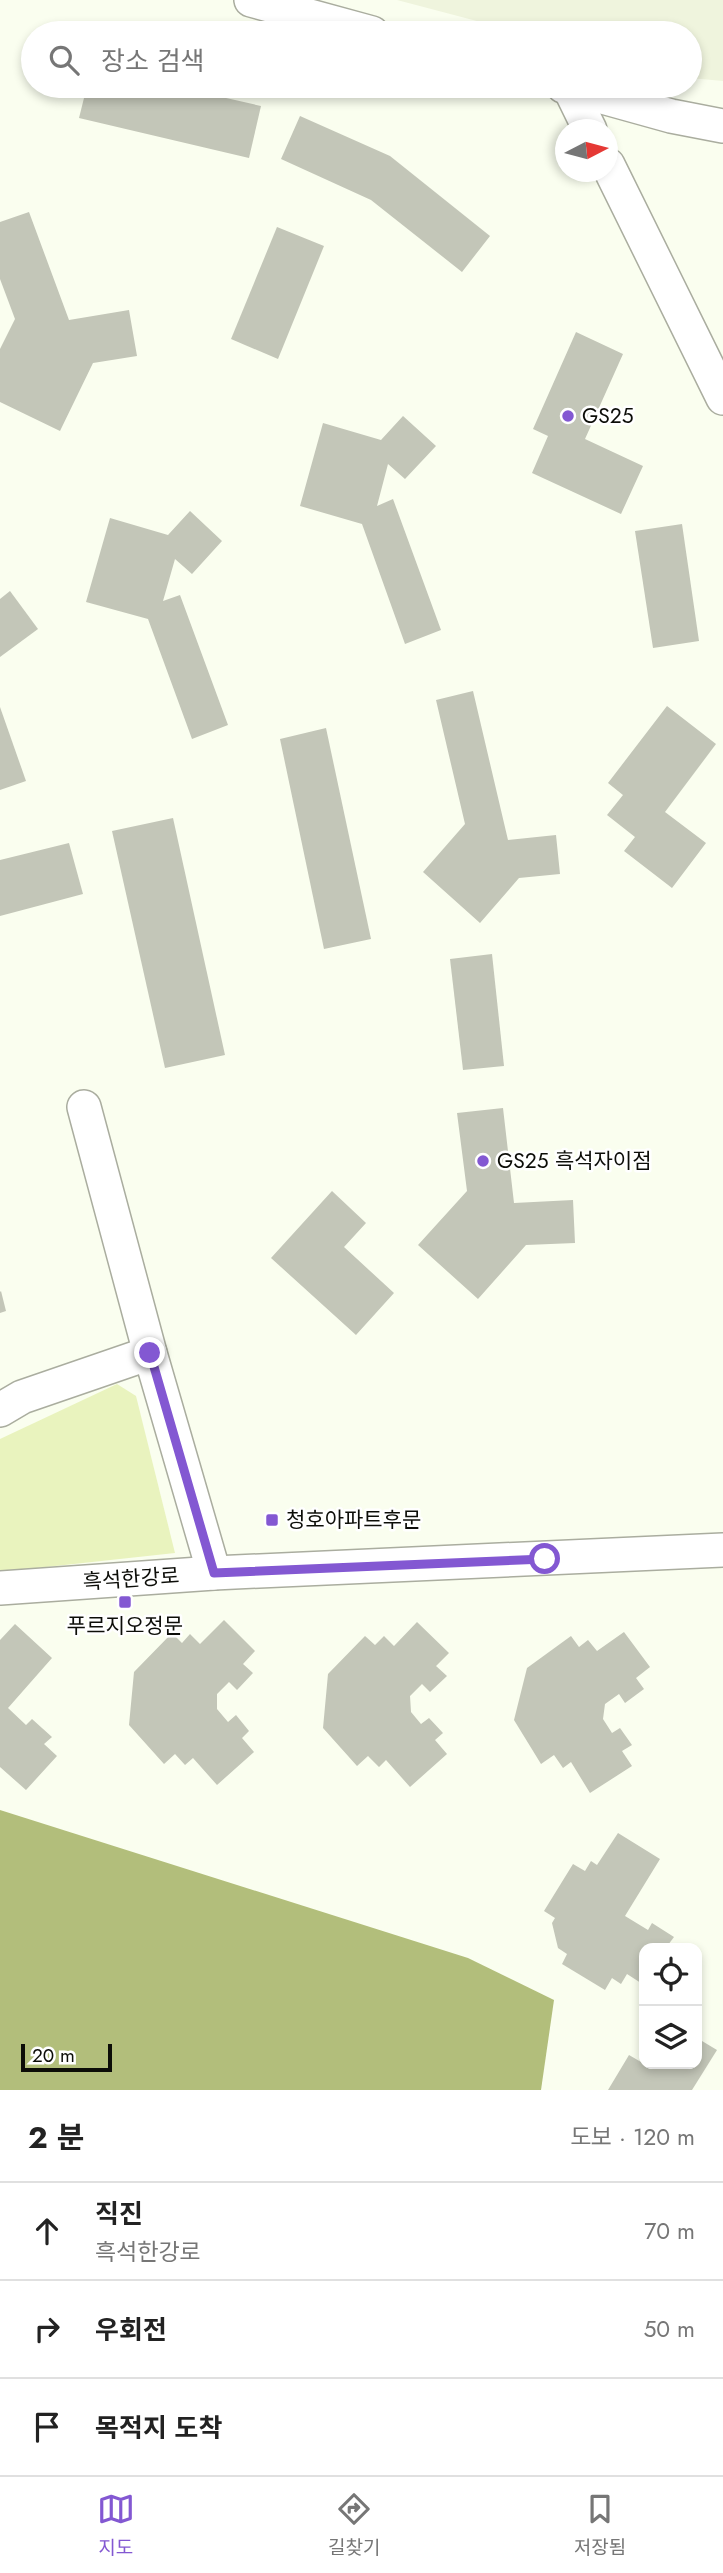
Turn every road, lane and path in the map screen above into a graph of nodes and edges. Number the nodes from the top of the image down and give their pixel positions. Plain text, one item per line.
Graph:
1 (251, 0) edge
2 (328, 21) edge
3 (572, 98) edge
4 (606, 98) edge
5 (584, 119) edge
6 (723, 126) edge
7 (615, 182) edge
8 (723, 398) edge
9 (83, 1107) dead end
10 (150, 1353) junction
11 (0, 1410) edge
12 (723, 1549) edge
13 (214, 1573) junction
14 (0, 1588) edge

1 - 2 street
3 - 5 street
4 - 6 street
7 - 8 street
9 - 10 street
10 - 11 street
10 - 13 street
12 - 13 street, 흑석한강로
13 - 14 street, 흑석한강로

